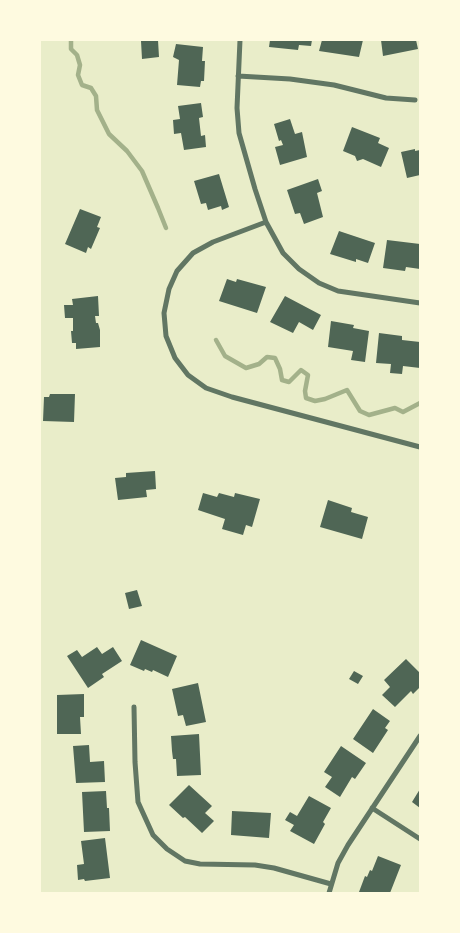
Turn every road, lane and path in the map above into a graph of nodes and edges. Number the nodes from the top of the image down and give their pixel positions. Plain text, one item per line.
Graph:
1 (240, 40) edge
2 (238, 76) junction
3 (416, 100) dead end
4 (266, 222) junction
5 (420, 303) edge
6 (420, 447) edge
7 (134, 707) dead end
8 (420, 736) edge
9 (372, 808) junction
10 (420, 839) edge
11 (331, 884) junction
12 (329, 893) edge

1 - 2 street
2 - 3 street
2 - 4 street
4 - 5 street
4 - 6 street
7 - 11 street
8 - 9 street
9 - 10 street
9 - 11 street
11 - 12 street

